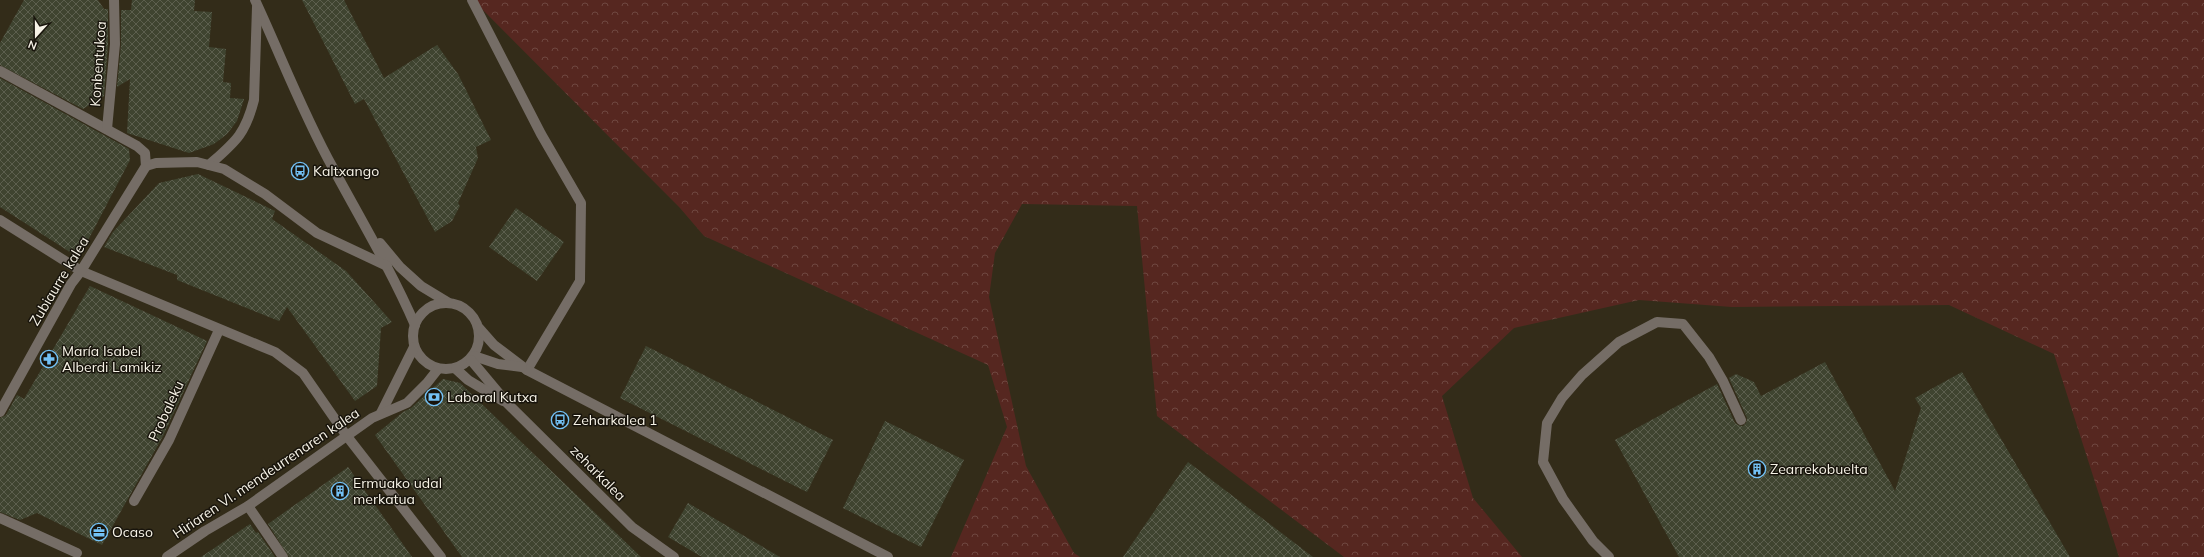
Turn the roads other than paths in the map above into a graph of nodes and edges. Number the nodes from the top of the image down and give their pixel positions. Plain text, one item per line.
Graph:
1 (114, 0) edge
2 (472, 0) edge
3 (256, 3) edge
4 (0, 71) edge
5 (107, 129) junction
6 (209, 165) junction
7 (146, 166) junction
8 (0, 220) edge
9 (370, 233) junction
10 (387, 266) junction
11 (81, 271) junction
12 (449, 303) junction
13 (415, 325) junction
14 (479, 328) junction
15 (219, 330) junction
16 (414, 347) junction
17 (472, 358) junction
18 (525, 368) junction
19 (438, 369) junction
20 (456, 369) junction
21 (507, 403) junction
22 (0, 412) edge
23 (381, 413) junction
24 (1741, 420) dead end
25 (346, 435) junction
26 (134, 501) dead end
27 (248, 506) junction
28 (0, 518) edge
29 (77, 553) dead end
30 (166, 557) edge
31 (283, 557) edge
32 (441, 557) edge
33 (674, 557) edge
34 (888, 557) edge
35 (1609, 557) edge

1 - 5 street, Konbentukoa
2 - 18 street
3 - 6 street
3 - 9 street
4 - 5 street
5 - 7 street
6 - 7 street
6 - 10 street
7 - 11 street, Zubiaurre kalea
8 - 11 street
9 - 10 street
9 - 12 street
10 - 13 street
11 - 15 street
11 - 22 street, Zubiaurre kalea
12 - 13 street
12 - 14 street
13 - 16 street
14 - 17 street
14 - 18 street
15 - 25 street
15 - 26 street, Probaleku
16 - 19 street
16 - 23 street, Hiriaren VI. mendeurrenaren kalea
17 - 18 street
17 - 20 street
17 - 21 street, zeharkalea
18 - 34 street
19 - 20 street
19 - 23 street, Hiriaren VI. mendeurrenaren kalea
20 - 21 street, zeharkalea
21 - 33 street, zeharkalea
23 - 25 street, Hiriaren VI. mendeurrenaren kalea
24 - 35 street
25 - 27 street, Hiriaren VI. mendeurrenaren kalea
25 - 32 street
27 - 30 street, Hiriaren VI. mendeurrenaren kalea
27 - 31 street
28 - 29 street

